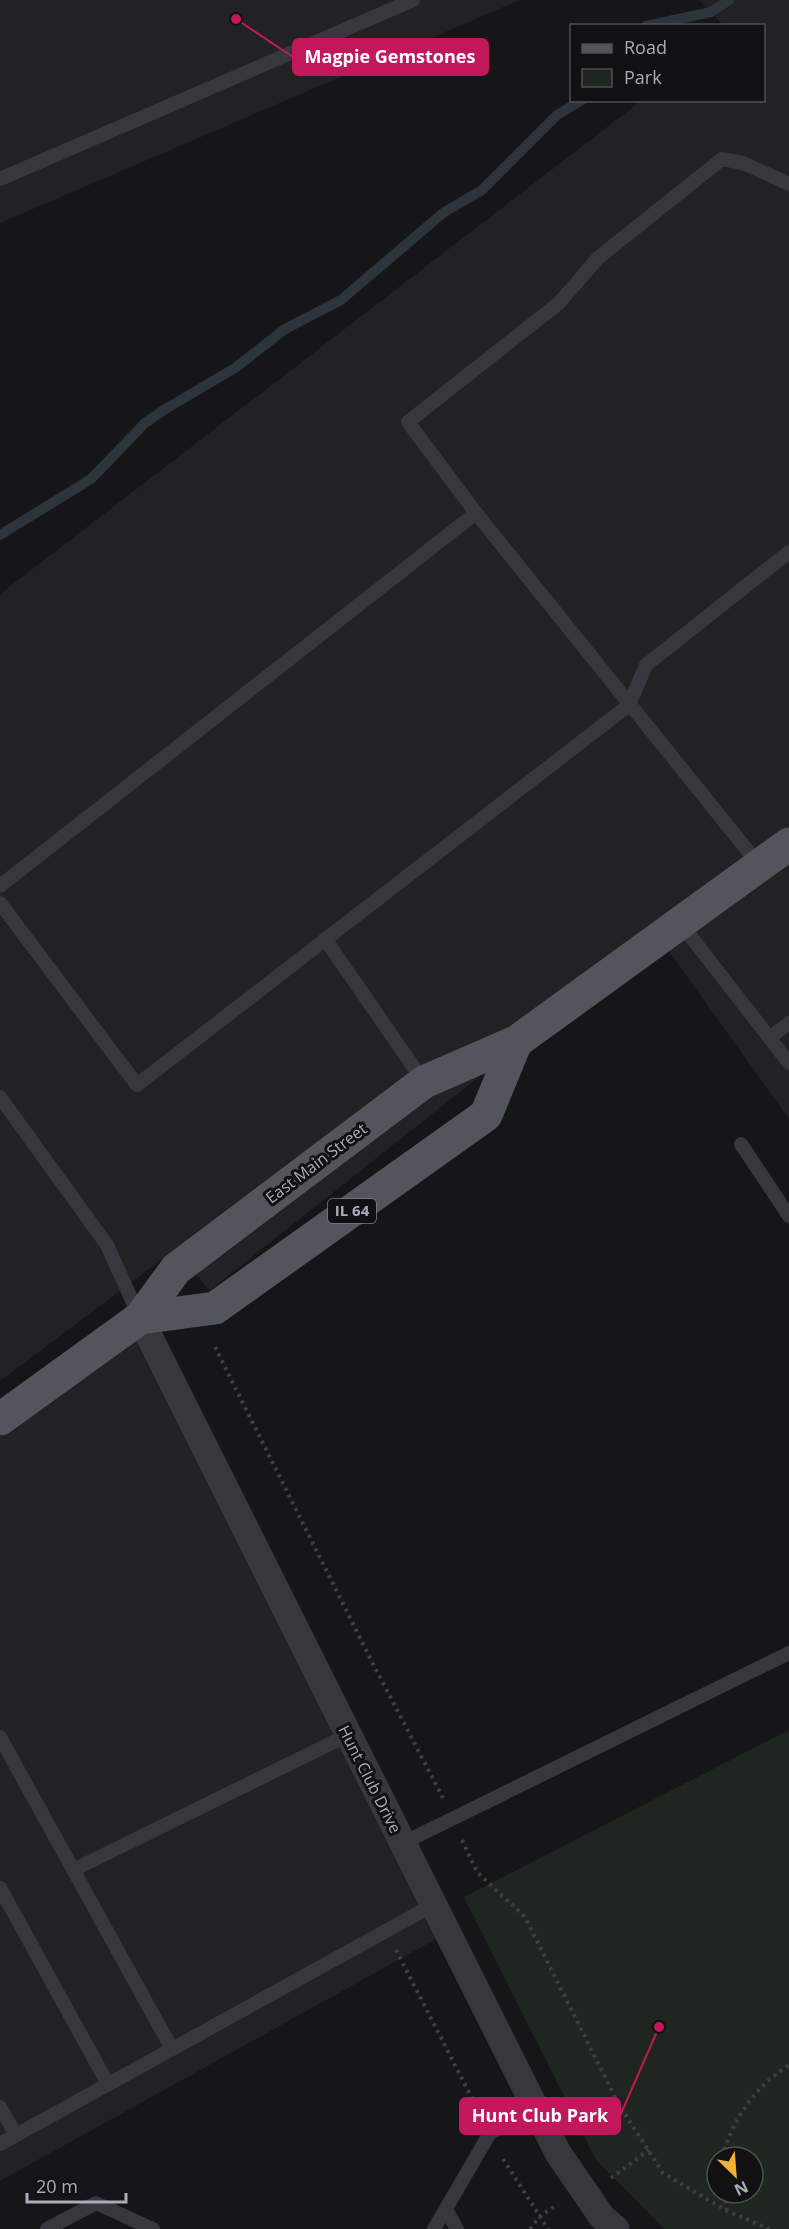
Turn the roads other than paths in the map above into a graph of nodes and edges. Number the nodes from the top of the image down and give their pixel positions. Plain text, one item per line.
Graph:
1 (412, 0) edge
2 (0, 179) edge
3 (789, 184) edge
4 (476, 513) junction
5 (789, 552) edge
6 (629, 705) junction
7 (789, 844) edge
8 (760, 866) junction
9 (0, 886) edge
10 (0, 903) edge
11 (681, 924) junction
12 (325, 939) junction
13 (789, 1023) edge
14 (769, 1038) junction
15 (516, 1042) junction
16 (789, 1064) edge
17 (424, 1082) junction
18 (0, 1097) edge
19 (741, 1144) dead end
20 (789, 1216) edge
21 (140, 1318) junction
22 (0, 1419) edge
23 (789, 1653) edge
24 (348, 1735) junction
25 (0, 1737) edge
26 (402, 1843) junction
27 (74, 1870) junction
28 (0, 1888) edge
29 (433, 1905) junction
30 (172, 2049) junction
31 (108, 2084) junction
32 (0, 2107) edge
33 (536, 2110) junction
34 (16, 2135) junction
35 (0, 2144) edge
36 (446, 2209) junction
37 (47, 2229) edge
38 (153, 2229) edge
39 (434, 2229) edge
40 (457, 2229) edge
41 (616, 2229) edge

1 - 2 lane
3 - 4 lane
4 - 6 lane
4 - 9 lane
5 - 6 lane
6 - 8 lane
6 - 12 lane
7 - 8 main road, East Main Street / IL 64
8 - 11 main road, East Main Street / IL 64
10 - 12 lane
11 - 14 lane
11 - 15 main road, East Main Street / IL 64
12 - 17 lane
13 - 14 lane
14 - 16 lane
15 - 17 main road, East Main Street / IL 64
15 - 21 main road, East Main Street / IL 64
17 - 21 main road, East Main Street / IL 64
18 - 21 lane
19 - 20 lane
21 - 22 main road, East Main Street / IL 64
21 - 24 street, Hunt Club Drive
23 - 26 lane
24 - 26 street, Hunt Club Drive
24 - 27 lane
25 - 27 lane
26 - 29 street, Hunt Club Drive
27 - 30 lane
28 - 31 lane
29 - 30 lane
29 - 33 street, Hunt Club Drive
30 - 31 lane
31 - 34 lane
32 - 34 lane
33 - 36 lane
33 - 41 street, Hunt Club Drive
34 - 35 lane
36 - 39 lane
36 - 40 lane
37 - 38 lane

